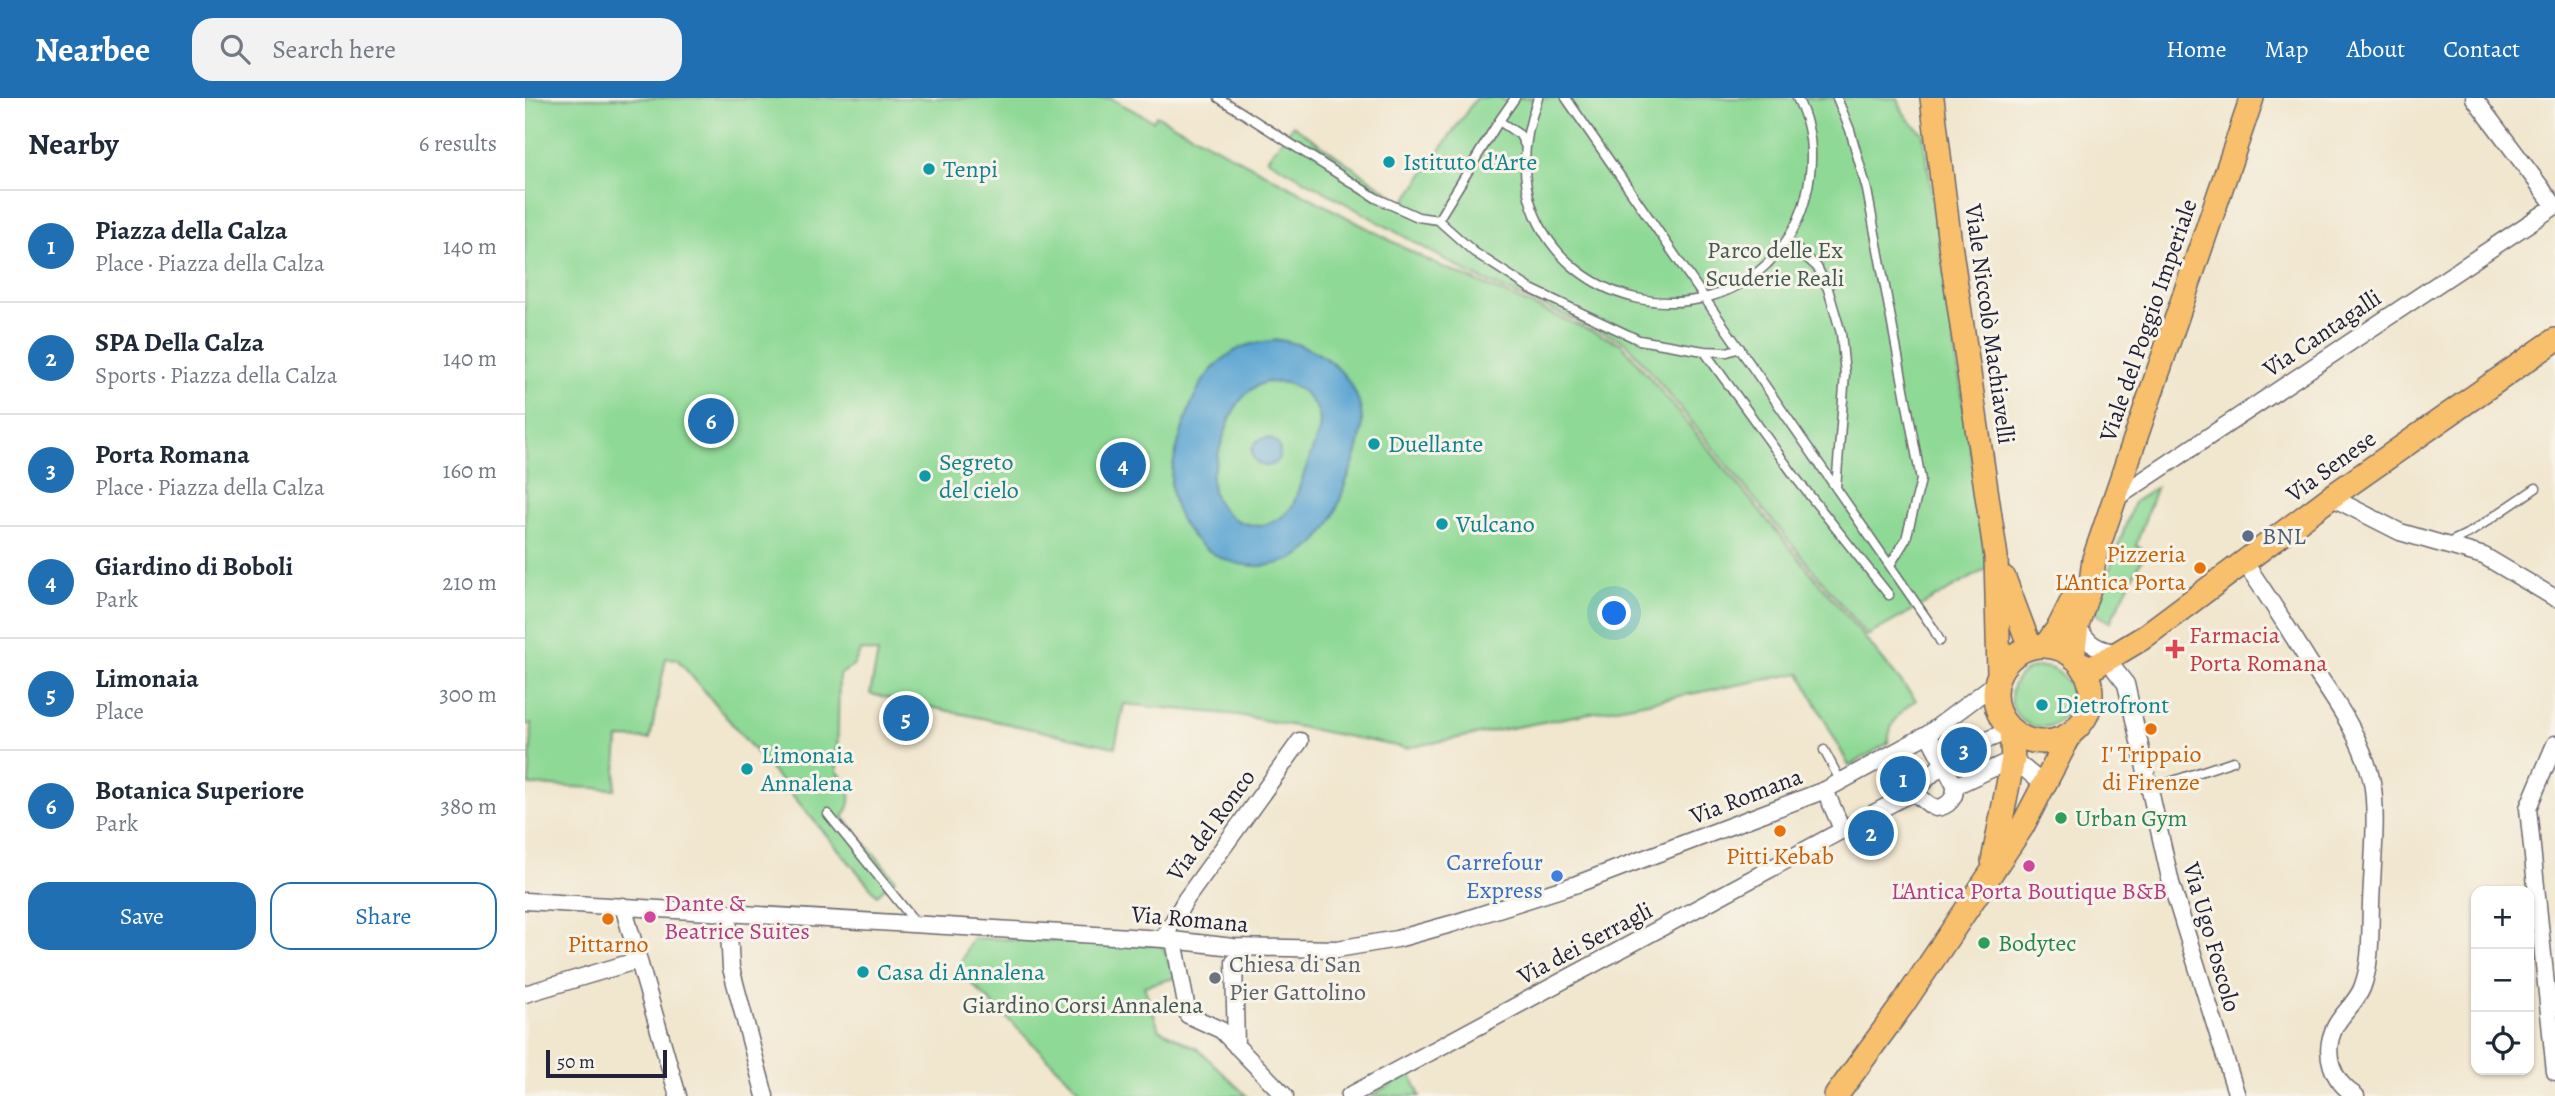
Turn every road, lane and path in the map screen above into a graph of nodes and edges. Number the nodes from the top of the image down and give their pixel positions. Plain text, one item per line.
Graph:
1 (1219, 98) edge
2 (1515, 98) edge
3 (1538, 98) edge
4 (1566, 98) edge
5 (1797, 98) edge
6 (1837, 98) edge
7 (2252, 98) edge
8 (2474, 98) edge
9 (1938, 100) edge
10 (1499, 121) junction
11 (1525, 145) junction
12 (2555, 206) edge
13 (1438, 220) junction
14 (1787, 240) junction
15 (1705, 299) junction
16 (2555, 341) edge
17 (1740, 348) junction
18 (1704, 351) junction
19 (1836, 488) junction
20 (2536, 488) dead end
21 (2331, 497) junction
22 (2115, 499) junction
23 (2446, 544) junction
24 (1996, 557) junction
25 (2094, 559) junction
26 (2244, 562) junction
27 (1890, 565) junction
28 (2551, 591) edge
29 (1889, 595) dead end
30 (2077, 625) junction
31 (1940, 641) dead end
32 (2037, 647) junction
33 (2077, 660) junction
34 (2118, 661) junction
35 (1998, 679) junction
36 (2088, 707) junction
37 (2011, 730) junction
38 (2071, 733) junction
39 (1927, 734) junction
40 (1300, 741) dead end
41 (1977, 744) tunnel mouth
42 (2555, 744) edge
43 (1824, 750) dead end
44 (1947, 759) junction
45 (2014, 759) junction
46 (2234, 761) dead end
47 (1842, 782) junction
48 (2043, 784) junction
49 (1955, 786) junction
50 (2149, 789) junction
51 (1825, 790) junction
52 (1913, 792) junction
53 (828, 814) dead end
54 (1842, 829) junction
55 (1992, 869) junction
56 (525, 901) edge
57 (623, 906) junction
58 (728, 914) junction
59 (916, 923) junction
60 (1168, 939) junction
61 (639, 961) junction
62 (1234, 962) dead end
63 (525, 994) edge
64 (1236, 1046) junction
65 (2555, 1072) edge
66 (2232, 1092) edge
67 (678, 1096) edge
68 (765, 1096) edge
69 (1285, 1096) edge
70 (1349, 1096) edge
71 (1836, 1096) edge
72 (2356, 1096) edge

1 - 13 lane
2 - 10 lane
3 - 11 lane
4 - 15 lane
5 - 14 lane
6 - 27 lane
7 - 22 main road, Viale del Poggio Imperiale
8 - 12 street
9 - 24 main road, Viale Niccolò Machiavelli
10 - 11 lane
10 - 13 lane
11 - 15 lane
12 - 22 street, Via Cantagalli
13 - 18 lane
14 - 15 lane
14 - 19 lane
15 - 17 lane
16 - 21 main road, Via Senese
17 - 18 lane
17 - 19 lane
18 - 29 lane
19 - 27 lane
20 - 23 lane
21 - 23 street
21 - 26 main road, Via Senese
22 - 25 main road, Viale del Poggio Imperiale
23 - 28 street
24 - 32 main road, Viale Niccolò Machiavelli
24 - 35 main road, Viale Niccolò Machiavelli
25 - 30 main road, Viale del Poggio Imperiale
25 - 32 main road, Viale del Poggio Imperiale
26 - 34 main road, Via Senese
26 - 72 street
27 - 31 lane
30 - 33 main road, Viale del Poggio Imperiale
30 - 34 street
32 - 33 main road
32 - 35 main road
33 - 34 main road, Via Senese
33 - 36 main road
34 - 36 main road, Via Senese
34 - 50 street, Via Ugo Foscolo
35 - 37 main road
35 - 39 street, Via Romana
36 - 38 main road
37 - 38 main road
37 - 41 street
37 - 45 main road
38 - 48 main road
39 - 44 street
39 - 47 street, Via Romana
40 - 60 street, Via del Ronco
42 - 65 street
43 - 47 lane
44 - 49 street
44 - 52 street, Via dei Serragli
45 - 48 street
45 - 49 street
45 - 55 main road
46 - 50 lane
47 - 51 street, Via Romana
48 - 55 main road
49 - 52 street
50 - 66 street, Via Ugo Foscolo
51 - 54 street
51 - 60 street, Via Romana
52 - 54 street, Via dei Serragli
53 - 59 lane
54 - 70 street, Via dei Serragli
55 - 71 main road
56 - 57 street, Via Romana
57 - 58 street, Via Romana
57 - 61 street
58 - 59 street, Via Romana
58 - 68 street
59 - 60 street, Via Romana
60 - 64 street
61 - 63 street
61 - 67 street
62 - 64 street
64 - 69 street

